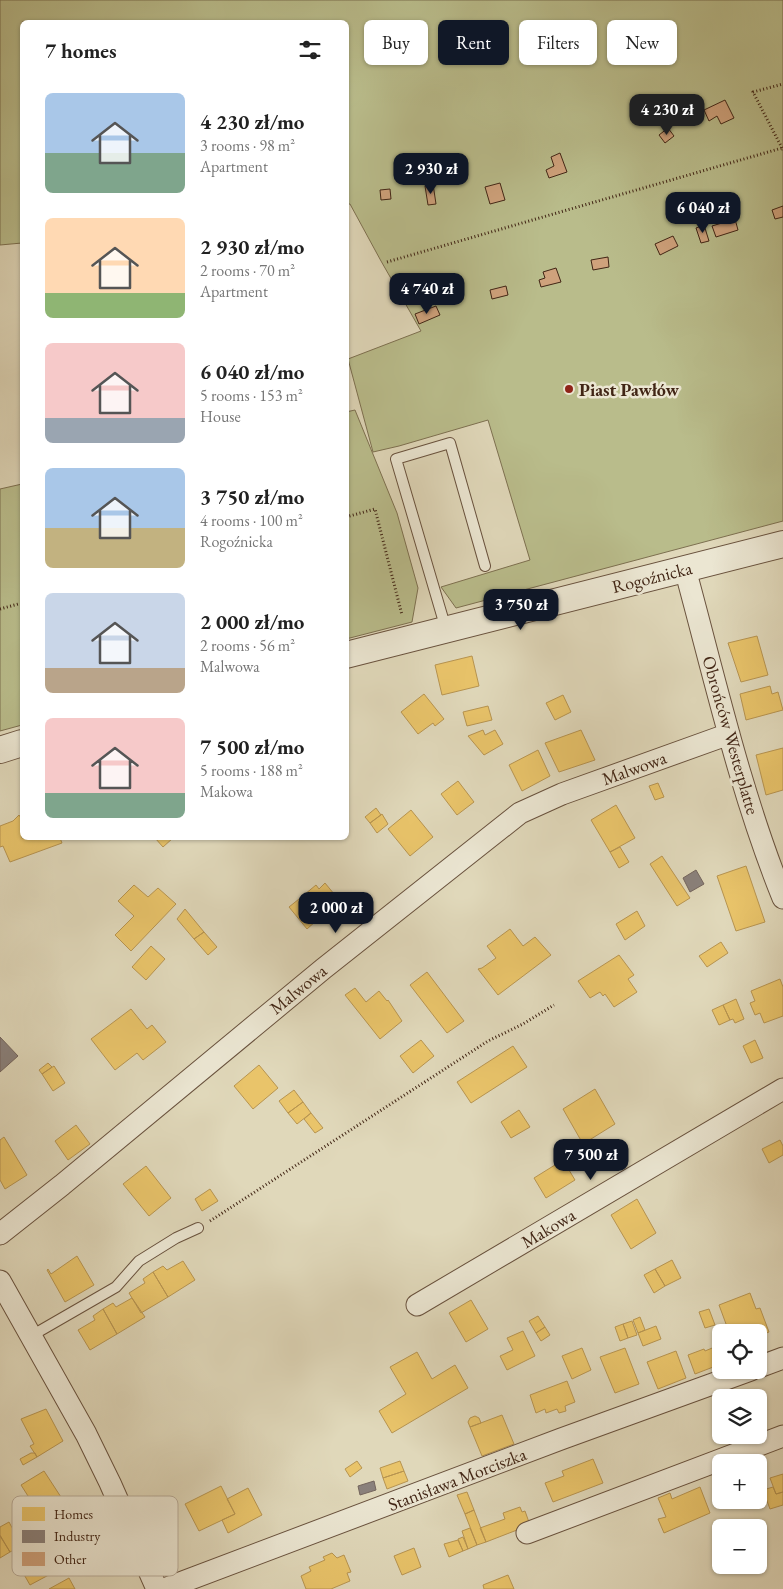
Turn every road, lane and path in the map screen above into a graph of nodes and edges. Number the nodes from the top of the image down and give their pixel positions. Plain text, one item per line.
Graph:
1 (783, 84) edge
2 (783, 149) edge
3 (387, 262) dead end
4 (349, 516) edge
5 (783, 544) edge
6 (485, 566) dead end
7 (685, 569) junction
8 (20, 604) edge
9 (0, 609) edge
10 (402, 615) dead end
11 (446, 629) junction
12 (349, 654) edge
13 (729, 734) junction
14 (20, 744) edge
15 (0, 750) edge
16 (783, 898) edge
17 (554, 1005) dead end
18 (783, 1089) edge
19 (198, 1228) joint
20 (0, 1234) edge
21 (0, 1281) edge
22 (417, 1305) dead end
23 (31, 1336) junction
24 (783, 1358) edge
25 (767, 1364) edge
26 (726, 1379) edge
27 (783, 1436) edge
28 (115, 1496) edge
29 (527, 1533) dead end
30 (151, 1576) edge
31 (157, 1589) edge
32 (164, 1589) edge

1 - 2 path
2 - 3 path
4 - 10 path
5 - 7 street, Rogoźnicka
6 - 11 lane
7 - 11 street, Rogoźnicka
7 - 13 street, Obrońców Westerplatte
8 - 9 path
11 - 12 street, Rogoźnicka
13 - 16 street, Obrońców Westerplatte
13 - 20 street, Malwowa
14 - 15 street
17 - 19 path
18 - 22 street, Makowa
19 - 23 lane
21 - 23 street
23 - 28 street
24 - 25 street
26 - 32 street, Stanisława Morciszka
27 - 29 street
30 - 31 street

